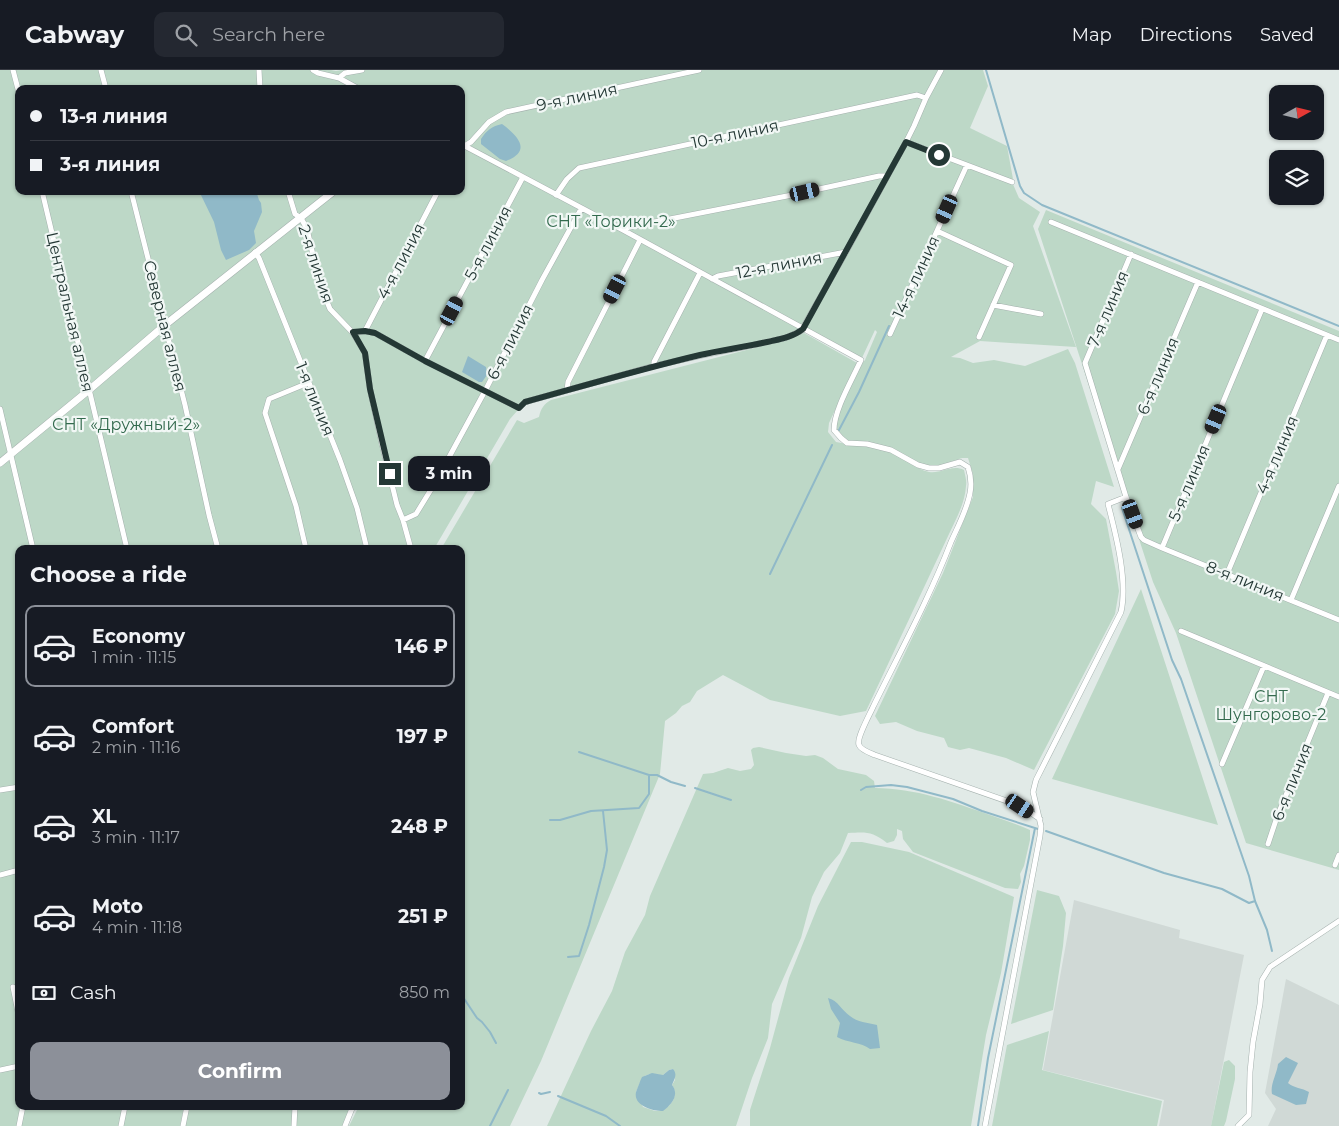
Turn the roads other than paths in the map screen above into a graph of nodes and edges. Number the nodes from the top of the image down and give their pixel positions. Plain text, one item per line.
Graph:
1 (13, 70) edge
2 (101, 70) edge
3 (259, 70) edge
4 (313, 70) edge
5 (362, 70) edge
6 (699, 70) edge
7 (941, 70) edge
8 (339, 78) junction
9 (17, 85) edge
10 (105, 85) edge
11 (260, 85) edge
12 (352, 85) edge
13 (926, 98) junction
14 (906, 142) junction
15 (465, 145) edge
16 (465, 147) edge
17 (967, 165) junction
18 (887, 176) junction
19 (523, 177) junction
20 (1012, 182) dead end
21 (43, 195) edge
22 (132, 195) edge
23 (289, 195) edge
24 (329, 195) edge
25 (436, 195) edge
26 (556, 195) junction
27 (581, 209) junction
28 (301, 218) junction
29 (1051, 222) dead end
30 (623, 230) junction
31 (937, 231) junction
32 (640, 240) junction
33 (255, 252) junction
34 (846, 252) junction
35 (1131, 254) junction
36 (700, 273) junction
37 (712, 279) junction
38 (1198, 282) junction
39 (993, 306) junction
40 (1262, 309) junction
41 (1041, 314) dead end
42 (165, 325) junction
43 (803, 329) junction
44 (365, 331) junction
45 (353, 332) junction
46 (890, 334) dead end
47 (1327, 335) junction
48 (979, 337) dead end
49 (1339, 340) edge
50 (425, 361) junction
51 (654, 366) junction
52 (308, 383) junction
53 (89, 390) junction
54 (485, 390) junction
55 (567, 390) junction
56 (0, 410) edge
57 (11, 454) junction
58 (0, 463) edge
59 (1118, 470) junction
60 (1339, 486) edge
61 (1126, 497) junction
62 (404, 520) junction
63 (32, 545) edge
64 (126, 545) edge
65 (217, 545) edge
66 (305, 545) edge
67 (366, 545) edge
68 (410, 545) edge
69 (1162, 548) junction
70 (1227, 574) junction
71 (1291, 600) junction
72 (1339, 620) edge
73 (1181, 631) dead end
74 (1264, 666) junction
75 (1328, 693) junction
76 (1339, 697) edge
77 (1222, 764) dead end
78 (15, 788) edge
79 (0, 790) edge
80 (1040, 819) junction
81 (1268, 844) dead end
82 (1339, 855) edge
83 (1335, 865) dead end
84 (15, 871) edge
85 (0, 875) edge
86 (1339, 921) edge
87 (13, 987) dead end
88 (15, 997) edge
89 (15, 1067) edge
90 (0, 1070) edge
91 (22, 1110) edge
92 (124, 1110) edge
93 (186, 1110) edge
94 (295, 1110) edge
95 (352, 1110) edge
96 (19, 1126) edge
97 (121, 1126) edge
98 (183, 1126) edge
99 (294, 1126) edge
100 (346, 1126) edge
101 (985, 1126) edge
102 (1238, 1126) edge

1 - 9 street
2 - 10 street
3 - 11 street
4 - 8 street
5 - 8 street
6 - 15 street, 9-я линия
7 - 13 street
8 - 12 street
13 - 14 street
13 - 26 street, 10-я линия
14 - 17 street
14 - 18 street
16 - 19 street
17 - 20 street
17 - 31 street, 14-я линия
18 - 30 street
18 - 34 street
19 - 26 street
19 - 50 street, 5-я линия
21 - 53 street, Центральная аллея
22 - 42 street, Северная аллея
23 - 28 street, 2-я линия
24 - 28 street
25 - 44 street, 4-я линия
26 - 27 street
27 - 30 street
27 - 54 street, 6-я линия
28 - 33 street
28 - 45 street, 2-я линия
29 - 35 street
30 - 32 street
31 - 39 street
31 - 46 street, 14-я линия
32 - 36 street
32 - 55 street
33 - 42 street
33 - 52 street, 1-я линия
34 - 37 street, 12-я линия
34 - 43 street
35 - 38 street
35 - 59 street, 7-я линия
36 - 37 street
36 - 51 street
37 - 43 street
38 - 40 street
38 - 59 street, 6-я линия
39 - 41 street
39 - 48 street
40 - 47 street
40 - 69 street, 5-я линия
42 - 53 street
42 - 65 street, Северная аллея
43 - 51 street
43 - 80 street
44 - 45 street
44 - 50 street
45 - 62 street, 2-я линия
47 - 49 street
47 - 70 street, 4-я линия
50 - 54 street
51 - 55 street
52 - 66 street
52 - 67 street, 1-я линия
53 - 57 street
53 - 64 street, Центральная аллея
54 - 55 street
54 - 62 street, 6-я линия
56 - 57 street
57 - 58 street
57 - 63 street
59 - 61 street
60 - 71 street
61 - 69 street, 8-я линия
61 - 80 street
62 - 68 street, 2-я линия
69 - 70 street, 8-я линия
70 - 71 street, 8-я линия
71 - 72 street, 8-я линия
73 - 74 street
74 - 75 street
74 - 77 street
75 - 76 street
75 - 81 street, 6-я линия
78 - 79 street
80 - 101 street
82 - 83 street
84 - 85 street
86 - 102 street
87 - 88 street
89 - 90 street
91 - 96 street
92 - 97 street
93 - 98 street
94 - 99 street
95 - 100 street

